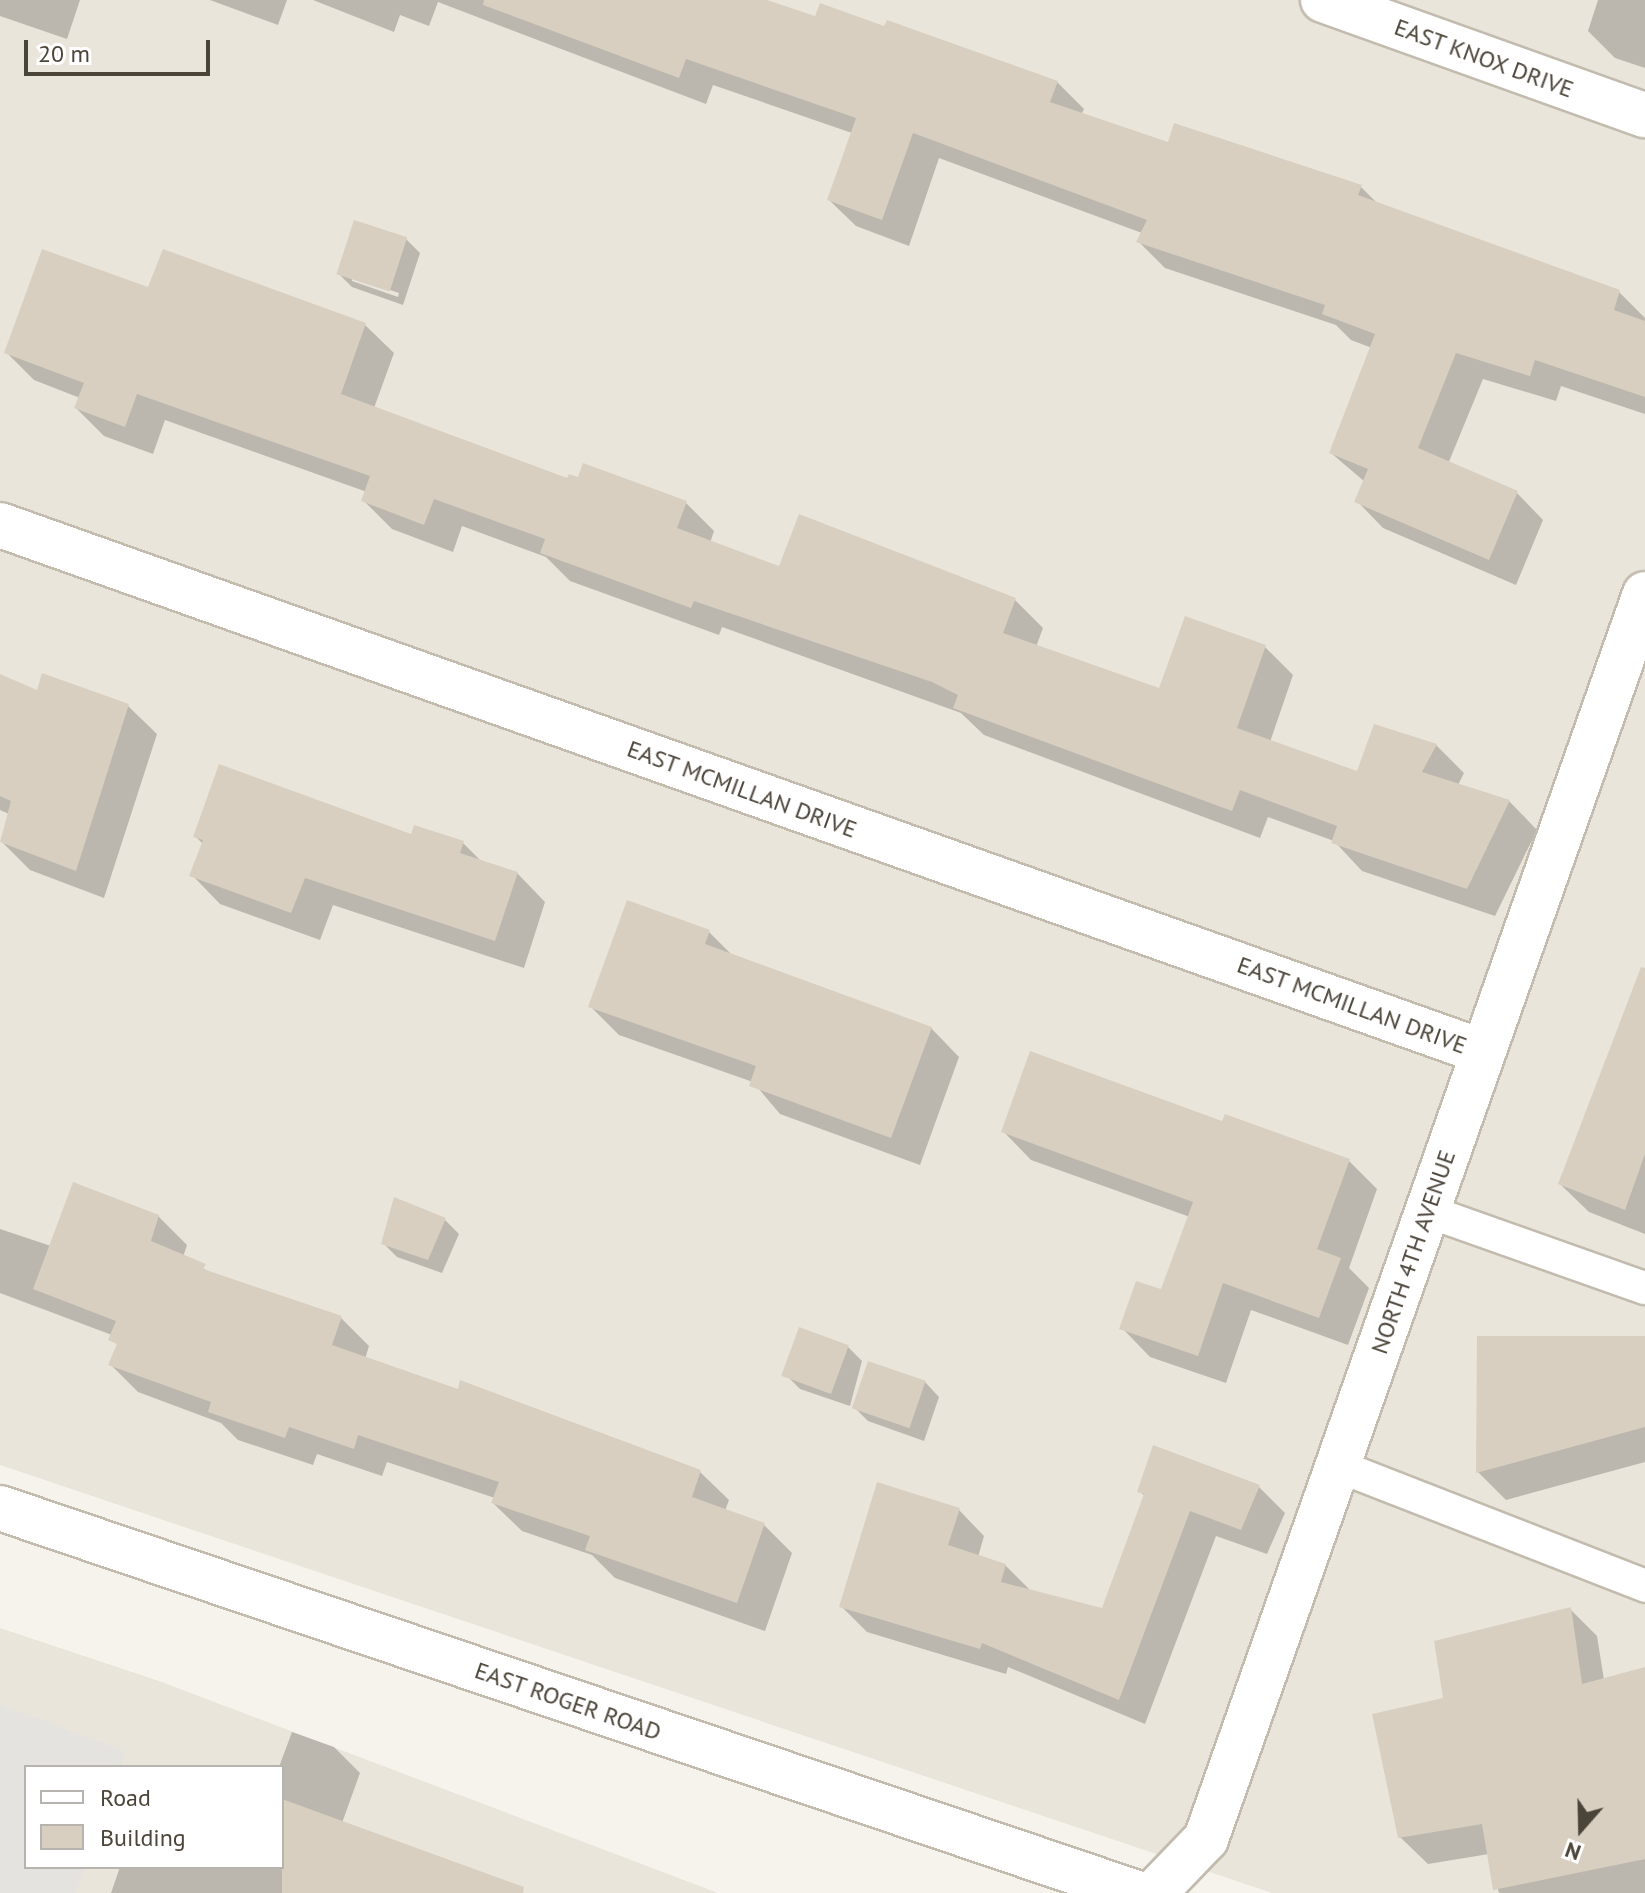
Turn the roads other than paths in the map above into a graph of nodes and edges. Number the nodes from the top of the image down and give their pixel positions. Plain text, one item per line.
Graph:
1 (1323, 0) edge
2 (1645, 115) edge
3 (0, 525) edge
4 (1645, 594) edge
5 (1483, 1052) junction
6 (1427, 1211) junction
7 (1645, 1288) edge
8 (1338, 1466) junction
9 (0, 1508) edge
10 (1645, 1586) edge
11 (1137, 1893) edge
12 (1154, 1893) edge

1 - 2 street, EAST KNOX DRIVE
3 - 5 street, EAST MCMILLAN DRIVE
4 - 5 street, NORTH 4TH AVENUE
5 - 6 street, NORTH 4TH AVENUE
6 - 7 lane
6 - 8 street, NORTH 4TH AVENUE
8 - 10 lane
8 - 12 street, NORTH 4TH AVENUE
9 - 11 street, EAST ROGER ROAD

